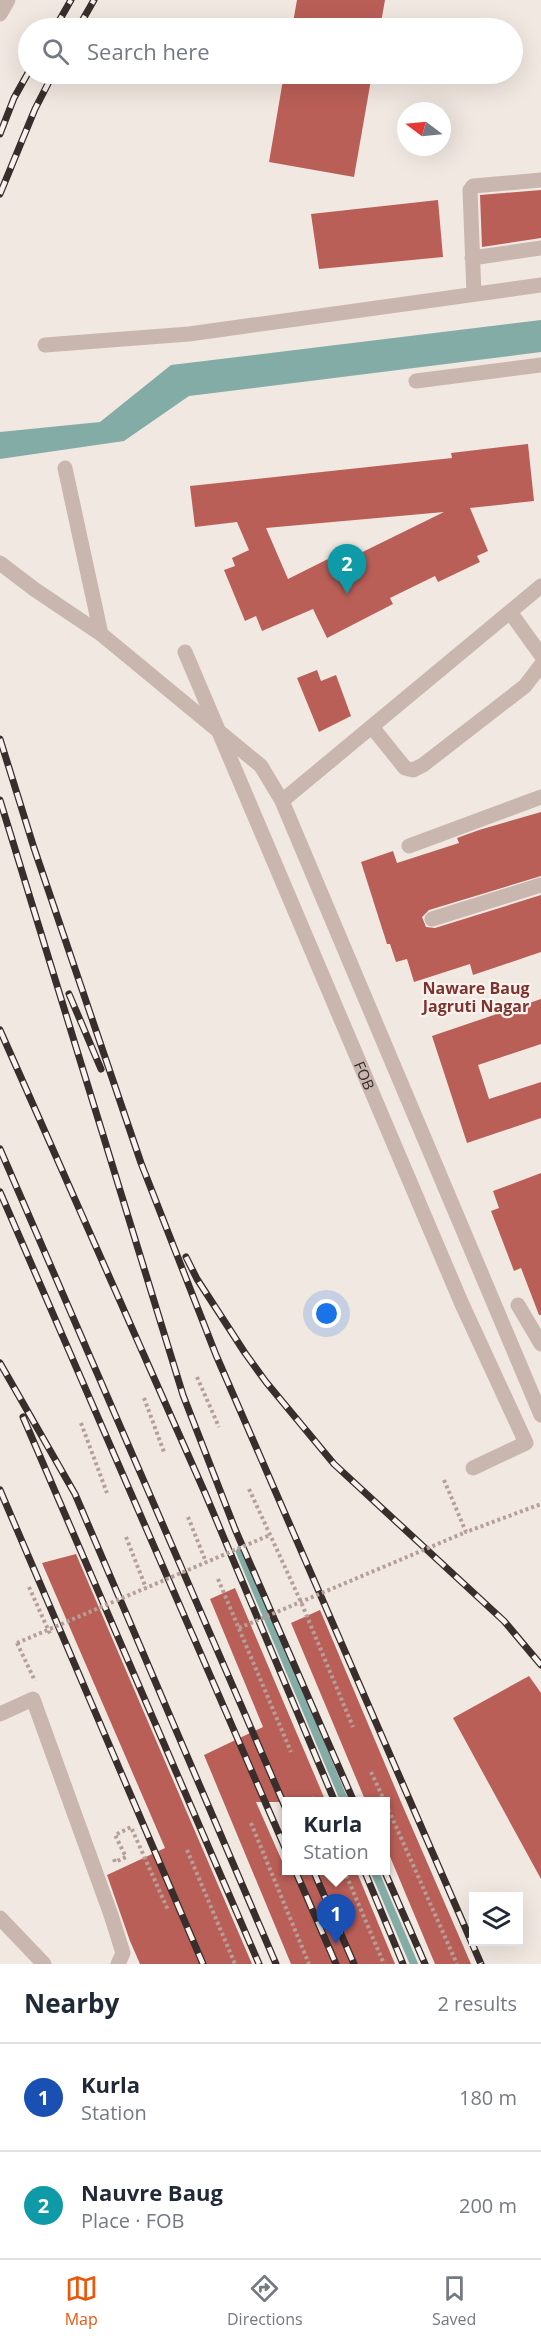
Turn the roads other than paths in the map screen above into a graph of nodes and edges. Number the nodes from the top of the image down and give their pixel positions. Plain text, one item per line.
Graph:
1 (8, 0) edge
2 (0, 15) edge
3 (541, 180) edge
4 (541, 248) edge
5 (472, 258) junction
6 (541, 285) edge
7 (474, 294) junction
8 (45, 345) dead end
9 (541, 365) edge
10 (416, 381) dead end
11 (65, 468) dead end
12 (0, 563) edge
13 (541, 586) edge
14 (510, 612) junction
15 (101, 634) junction
16 (185, 652) dead end
17 (541, 655) edge
18 (541, 665) edge
19 (372, 727) junction
20 (541, 797) edge
21 (282, 801) junction
22 (409, 846) dead end
23 (541, 885) edge
24 (432, 919) dead end
25 (518, 1305) dead end
26 (541, 1344) edge
27 (541, 1415) edge
28 (473, 1467) dead end
29 (0, 1714) edge
30 (0, 1918) edge
31 (44, 1964) edge
32 (118, 1964) edge

1 - 2 street
3 - 5 street
4 - 5 street
5 - 7 street
6 - 7 street
7 - 8 street
9 - 10 street
11 - 15 street
12 - 15 street
13 - 14 street
14 - 17 street
14 - 19 street
15 - 21 street
16 - 28 street, FOB, bridge
18 - 19 street
19 - 21 street
20 - 22 street
21 - 27 street
23 - 24 street
25 - 26 street
29 - 32 street
30 - 31 street

